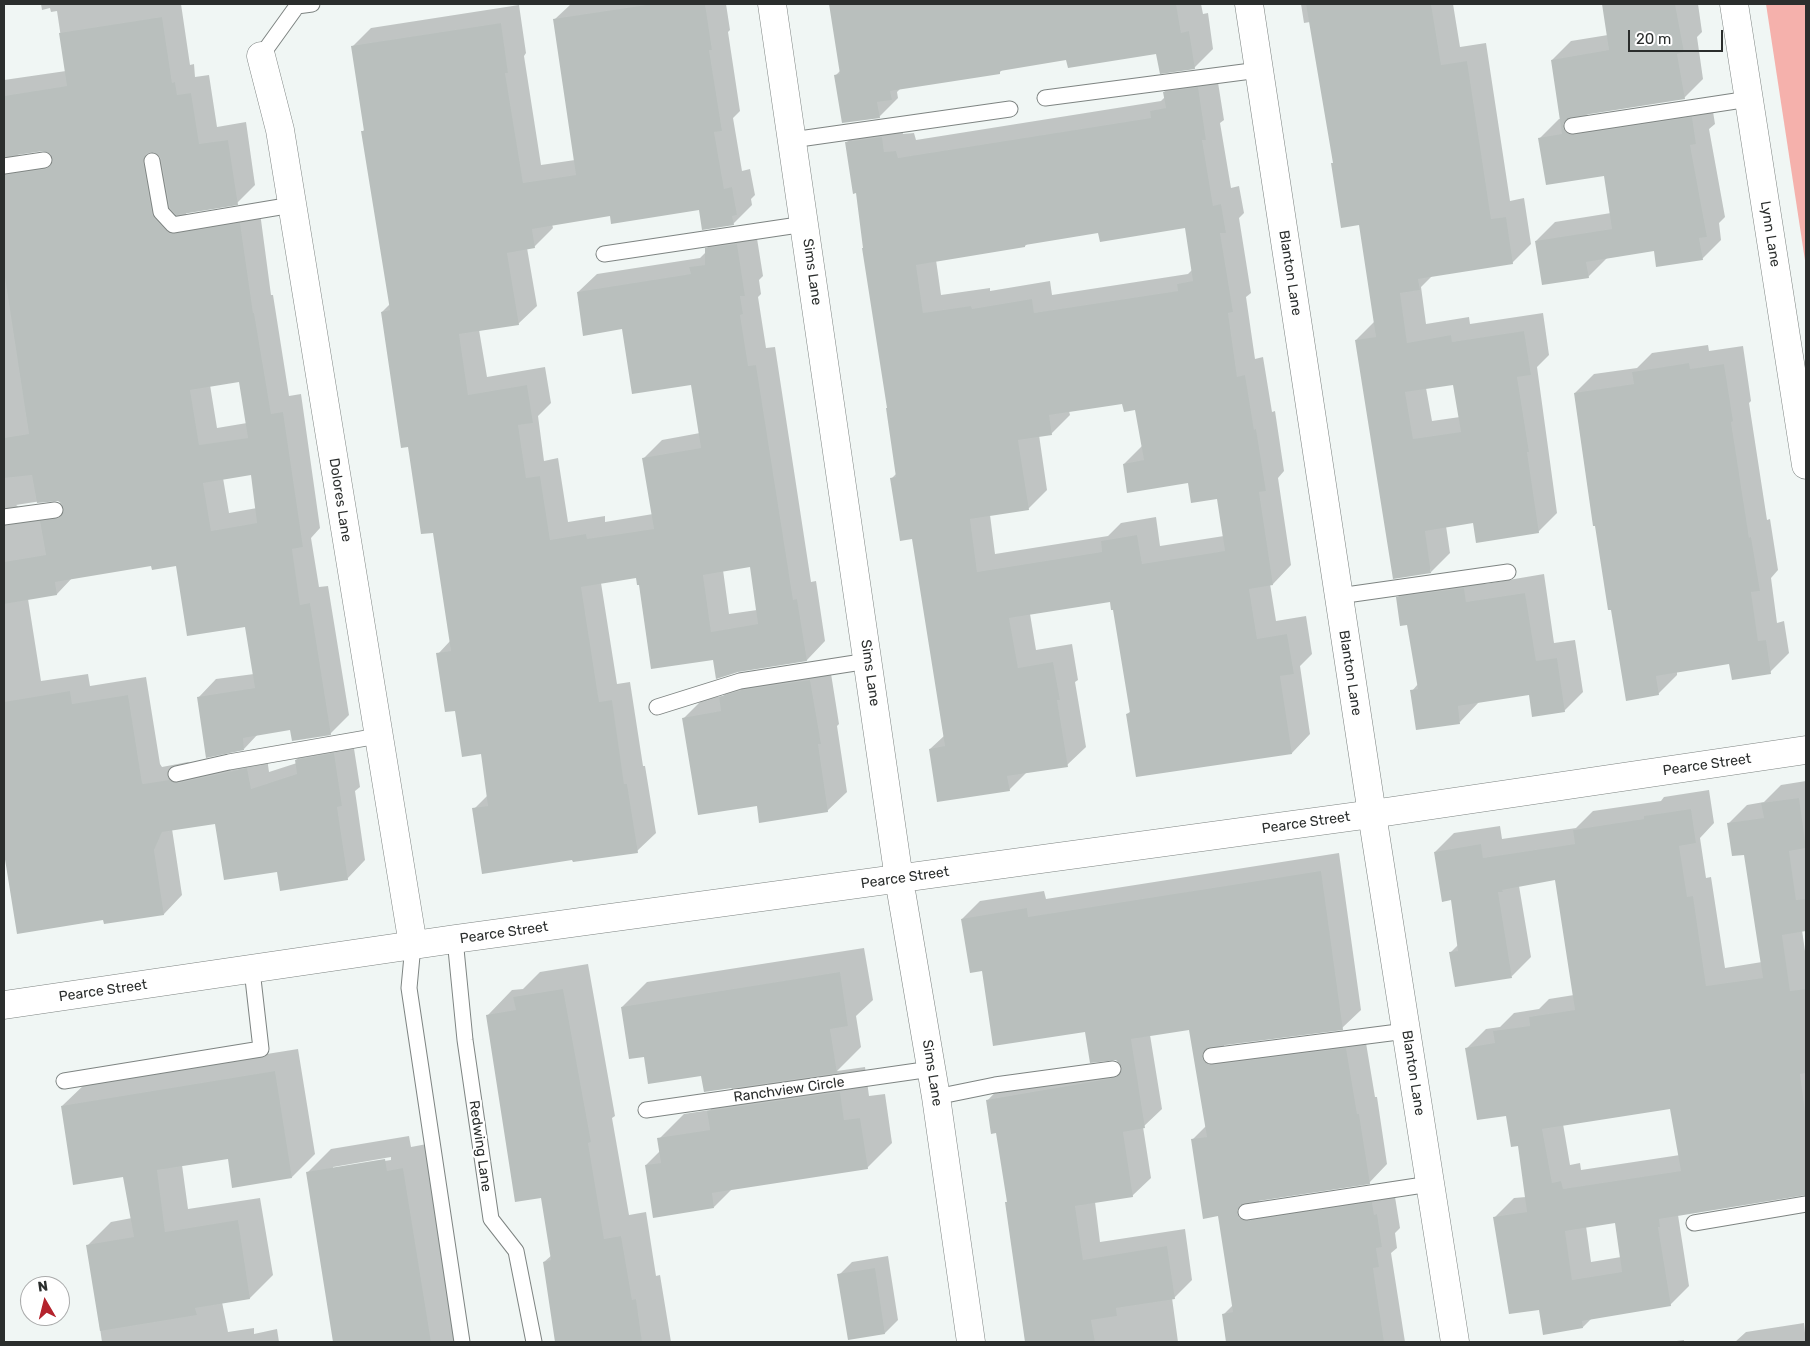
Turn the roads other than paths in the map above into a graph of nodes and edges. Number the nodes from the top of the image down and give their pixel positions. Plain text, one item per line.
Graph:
1 (312, 4) edge
2 (772, 4) edge
3 (1249, 4) edge
4 (1734, 4) edge
5 (261, 56) joint
6 (1259, 70) junction
7 (1045, 98) dead end
8 (1749, 99) junction
9 (1010, 108) dead end
10 (1572, 126) dead end
11 (792, 140) junction
12 (44, 160) dead end
13 (152, 161) dead end
14 (4, 166) edge
15 (292, 205) junction
16 (804, 224) junction
17 (604, 254) dead end
18 (1806, 465) edge
19 (55, 510) dead end
20 (4, 517) edge
21 (1508, 572) dead end
22 (1339, 596) junction
23 (868, 660) junction
24 (657, 707) dead end
25 (378, 736) junction
26 (1806, 750) edge
27 (176, 774) dead end
28 (1372, 814) junction
29 (899, 879) junction
30 (455, 940) junction
31 (413, 945) junction
32 (252, 970) junction
33 (4, 1006) edge
34 (1406, 1031) junction
35 (1211, 1056) dead end
36 (931, 1069) junction
37 (1113, 1069) dead end
38 (64, 1081) dead end
39 (936, 1097) junction
40 (646, 1110) dead end
41 (1430, 1184) junction
42 (1806, 1204) edge
43 (1246, 1212) dead end
44 (1694, 1223) dead end
45 (462, 1342) edge
46 (534, 1342) edge
47 (971, 1342) edge
48 (1455, 1342) edge

1 - 5 lane
2 - 11 street, Sims Lane
3 - 6 street, Blanton Lane
4 - 8 street, Lynn Lane
5 - 15 street, Dolores Lane
6 - 7 lane
6 - 22 street, Blanton Lane
8 - 10 lane
8 - 18 street, Lynn Lane
9 - 11 lane
11 - 16 street, Sims Lane
12 - 14 lane
13 - 15 lane
15 - 25 street, Dolores Lane
16 - 17 lane
16 - 23 street, Sims Lane
19 - 20 lane
21 - 22 lane
22 - 28 street, Blanton Lane
23 - 24 lane
23 - 29 street, Sims Lane
25 - 27 lane
25 - 31 street, Dolores Lane
26 - 28 street, Pearce Street
28 - 29 street, Pearce Street
28 - 34 street, Blanton Lane
29 - 30 street, Pearce Street
29 - 36 street, Sims Lane
30 - 31 street, Pearce Street
30 - 46 lane, Redwing Lane
31 - 32 street, Pearce Street
31 - 45 lane
32 - 33 street, Pearce Street
32 - 38 lane
34 - 35 lane
34 - 41 street, Blanton Lane
36 - 39 street, Sims Lane
36 - 40 lane, Ranchview Circle
37 - 39 lane
39 - 47 street, Sims Lane
41 - 43 lane
41 - 48 street, Blanton Lane
42 - 44 lane

